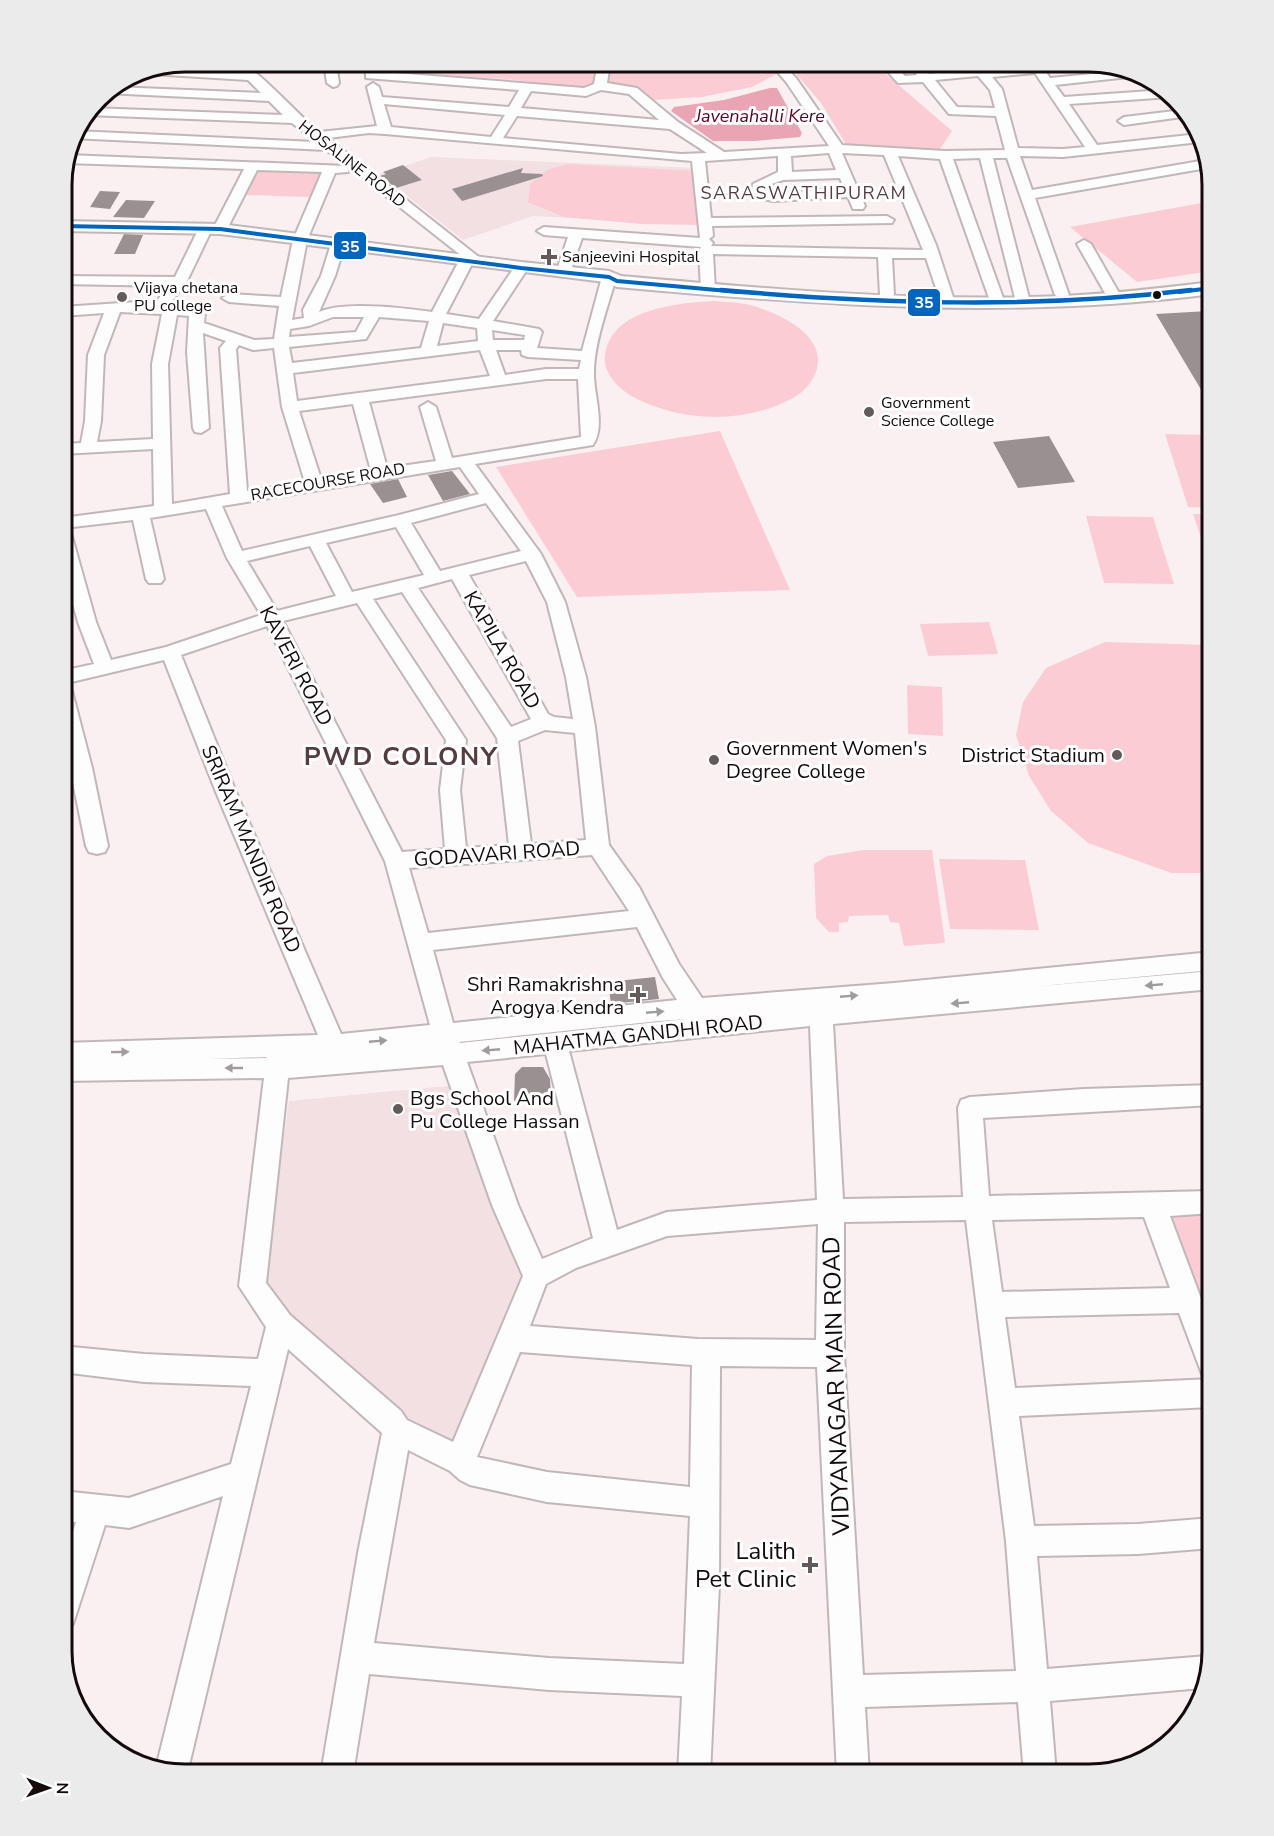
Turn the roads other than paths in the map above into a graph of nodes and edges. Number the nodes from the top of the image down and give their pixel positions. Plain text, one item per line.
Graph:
1 (245, 72) edge
2 (331, 72) edge
3 (370, 72) edge
4 (401, 72) edge
5 (602, 72) edge
6 (784, 72) edge
7 (894, 72) edge
8 (920, 72) edge
9 (961, 72) edge
10 (982, 72) edge
11 (1040, 72) edge
12 (1089, 72) edge
13 (174, 73) edge
14 (1114, 75) edge
15 (251, 76) junction
16 (1094, 77) junction
17 (925, 78) junction
18 (1048, 82) junction
19 (333, 83) dead end
20 (600, 86) junction
21 (527, 88) junction
22 (123, 91) edge
23 (1158, 95) edge
24 (272, 97) junction
25 (376, 100) junction
26 (1060, 101) junction
27 (98, 112) edge
28 (512, 112) junction
29 (1003, 112) junction
30 (1177, 114) edge
31 (295, 119) junction
32 (673, 125) junction
33 (385, 130) junction
34 (84, 135) edge
35 (317, 136) junction
36 (1192, 139) edge
37 (495, 141) junction
38 (1144, 145) junction
39 (328, 146) junction
40 (836, 149) junction
41 (1094, 150) junction
42 (889, 151) junction
43 (784, 152) junction
44 (1012, 153) junction
45 (985, 154) junction
46 (720, 155) junction
47 (945, 155) junction
48 (698, 157) junction
49 (75, 159) edge
50 (1200, 165) edge
51 (252, 166) junction
52 (330, 169) junction
53 (360, 170) junction
54 (846, 174) junction
55 (784, 176) junction
56 (855, 194) junction
57 (1028, 195) junction
58 (862, 220) junction
59 (887, 220) dead end
60 (706, 222) junction
61 (72, 226) edge
62 (212, 229) junction
63 (544, 231) dead end
64 (576, 234) junction
65 (300, 240) junction
66 (338, 244) junction
67 (1084, 244) dead end
68 (706, 246) junction
69 (885, 254) junction
70 (932, 254) junction
71 (472, 261) junction
72 (521, 268) junction
73 (563, 273) junction
74 (609, 277) junction
75 (72, 281) edge
76 (180, 281) junction
77 (1202, 281) edge
78 (643, 284) junction
79 (708, 286) junction
80 (1202, 289) edge
81 (1112, 293) junction
82 (887, 294) junction
83 (1062, 295) junction
84 (603, 297) junction
85 (946, 297) junction
86 (229, 298) dead end
87 (996, 298) junction
88 (1022, 298) junction
89 (288, 302) junction
90 (114, 308) junction
91 (164, 309) junction
92 (72, 310) edge
93 (374, 312) junction
94 (437, 318) junction
95 (312, 320) junction
96 (196, 324) junction
97 (484, 324) junction
98 (283, 325) junction
99 (237, 339) junction
100 (281, 343) junction
101 (486, 345) junction
102 (530, 345) junction
103 (428, 352) junction
104 (589, 356) junction
105 (284, 369) junction
106 (586, 374) junction
107 (499, 380) junction
108 (360, 400) junction
109 (290, 407) junction
110 (428, 407) dead end
111 (201, 428) dead end
112 (161, 443) junction
113 (88, 448) junction
114 (72, 449) edge
115 (454, 462) junction
116 (380, 473) junction
117 (314, 484) junction
118 (490, 496) junction
119 (239, 497) junction
120 (212, 502) junction
121 (162, 510) junction
122 (140, 514) junction
123 (401, 520) junction
124 (72, 522) edge
125 (315, 538) junction
126 (532, 554) junction
127 (236, 558) junction
128 (72, 569) edge
129 (458, 573) junction
130 (435, 578) junction
131 (155, 579) dead end
132 (407, 585) junction
133 (355, 598) junction
134 (273, 618) junction
135 (170, 652) junction
136 (105, 668) junction
137 (72, 676) edge
138 (544, 722) junction
139 (585, 727) junction
140 (72, 730) edge
141 (507, 737) junction
142 (97, 846) dead end
143 (598, 847) junction
144 (521, 852) junction
145 (456, 856) junction
146 (396, 861) junction
147 (644, 918) junction
148 (418, 943) junction
149 (1202, 963) edge
150 (1124, 978) junction
151 (1202, 980) edge
152 (817, 1007) junction
153 (698, 1019) junction
154 (555, 1043) junction
155 (448, 1044) junction
156 (334, 1045) junction
157 (72, 1053) edge
158 (279, 1058) junction
159 (72, 1070) edge
160 (1202, 1095) edge
161 (1202, 1203) edge
162 (1153, 1205) junction
163 (977, 1208) junction
164 (831, 1211) junction
165 (608, 1245) junction
166 (536, 1276) junction
167 (1189, 1300) junction
168 (990, 1305) junction
169 (280, 1324) junction
170 (1202, 1336) edge
171 (512, 1338) junction
172 (706, 1352) junction
173 (830, 1354) junction
174 (72, 1360) edge
175 (268, 1373) junction
176 (1202, 1393) edge
177 (1002, 1403) junction
178 (397, 1430) junction
179 (460, 1461) junction
180 (244, 1474) junction
181 (704, 1503) junction
182 (72, 1507) edge
183 (95, 1510) junction
184 (1202, 1534) edge
185 (1021, 1542) junction
186 (72, 1582) edge
187 (356, 1658) junction
188 (1200, 1673) edge
189 (699, 1682) junction
190 (1033, 1686) junction
191 (849, 1691) junction
192 (173, 1763) edge
193 (339, 1764) edge
194 (695, 1764) edge
195 (853, 1764) edge
196 (1039, 1764) edge

1 - 15 street, HOSALINE ROAD
2 - 19 street
3 - 25 street
4 - 21 street
5 - 20 street
6 - 40 street
7 - 17 street
8 - 17 street
9 - 17 street
10 - 29 street
11 - 18 street
12 - 16 street
13 - 15 street
14 - 16 street
15 - 24 street, HOSALINE ROAD
16 - 18 street
17 - 29 street
18 - 26 street
20 - 21 street
20 - 32 street
21 - 28 street
22 - 24 street
23 - 26 street
24 - 31 street, HOSALINE ROAD
25 - 28 street
25 - 33 street
26 - 41 street
27 - 31 street
28 - 32 street
28 - 37 street
29 - 44 street
30 - 38 street
31 - 35 street, HOSALINE ROAD
32 - 46 street
33 - 35 street
33 - 37 street
34 - 39 street
35 - 39 street, HOSALINE ROAD
36 - 38 street
37 - 48 street
38 - 41 street
39 - 53 street, HOSALINE ROAD
40 - 42 street
40 - 43 street
40 - 54 street
41 - 44 street
42 - 47 street
42 - 70 street
43 - 46 street
43 - 55 street
44 - 45 street
44 - 57 street
45 - 47 street
45 - 88 street
46 - 48 street
47 - 87 street
48 - 60 street
49 - 51 street
50 - 57 street
51 - 52 street
51 - 62 street
52 - 53 street
52 - 65 street
53 - 71 street, HOSALINE ROAD
54 - 55 street
54 - 56 street
55 - 56 street
56 - 58 street
57 - 83 street
58 - 59 street
58 - 60 street
60 - 68 street
61 - 62 main road
62 - 65 main road
62 - 76 street
63 - 64 street
64 - 68 street
64 - 73 street
65 - 66 main road
65 - 89 street
66 - 71 main road
66 - 95 street
67 - 81 street
68 - 69 street
68 - 79 street
69 - 70 street
69 - 82 street
70 - 85 street
71 - 72 main road
71 - 94 street
72 - 73 main road
72 - 97 street
73 - 74 main road
74 - 78 main road
74 - 79 main road
74 - 84 street
75 - 76 street
76 - 91 street
77 - 81 main road
78 - 79 main road
78 - 84 street
79 - 80 main road
79 - 82 main road
81 - 83 main road
82 - 85 main road
83 - 88 main road
84 - 104 street
85 - 87 main road
86 - 89 street
87 - 88 main road
89 - 98 street
90 - 91 street
90 - 92 street
90 - 113 street
91 - 96 street
91 - 112 street
93 - 94 street
93 - 95 street
93 - 100 street
94 - 97 street
94 - 103 street
95 - 98 street
96 - 99 street
96 - 111 street
97 - 101 street
97 - 102 street
98 - 100 street
99 - 100 street
99 - 119 street
100 - 105 street
101 - 102 street
101 - 103 street
101 - 107 street
102 - 104 street
103 - 105 street
104 - 106 street
105 - 109 street
106 - 107 street
106 - 115 street, RACECOURSE ROAD
107 - 108 street
108 - 109 street
108 - 116 street
109 - 117 street
110 - 115 street
112 - 113 street
112 - 121 street
113 - 114 street
115 - 116 street, RACECOURSE ROAD
115 - 118 street
116 - 117 street, RACECOURSE ROAD
117 - 119 street, RACECOURSE ROAD
118 - 123 street
118 - 126 street
119 - 120 street, RACECOURSE ROAD
120 - 121 street, RACECOURSE ROAD
120 - 127 street, KAVERI ROAD
121 - 122 street, RACECOURSE ROAD
122 - 124 street, RACECOURSE ROAD
122 - 131 street
123 - 125 street
123 - 130 street
125 - 127 street
125 - 133 street
126 - 129 street
126 - 139 street
127 - 134 street, KAVERI ROAD
128 - 136 street
129 - 130 street
129 - 138 street, KAPILA ROAD
130 - 132 street
132 - 133 street
132 - 141 street
133 - 134 street
133 - 145 street
134 - 135 street
134 - 146 street, KAVERI ROAD
135 - 136 street
135 - 156 street, SRIRAM MANDIR ROAD
136 - 137 street
138 - 139 street, KAPILA ROAD
138 - 141 street
139 - 143 street
140 - 142 street
141 - 144 street
143 - 144 street, GODAVARI ROAD
143 - 147 street
144 - 145 street, GODAVARI ROAD
145 - 146 street, GODAVARI ROAD
146 - 148 street, KAVERI ROAD
147 - 148 street
147 - 153 street
148 - 155 street, KAVERI ROAD
149 - 150 street, MAHATMA GANDHI ROAD
151 -> 150 street, MAHATMA GANDHI ROAD
150 - 152 street, MAHATMA GANDHI ROAD
152 - 153 street, MAHATMA GANDHI ROAD
152 - 164 street, VIDYANAGAR MAIN ROAD
153 - 154 street, MAHATMA GANDHI ROAD
155 -> 153 street, MAHATMA GANDHI ROAD
154 -> 155 street, MAHATMA GANDHI ROAD
154 - 165 street
156 -> 155 street, MAHATMA GANDHI ROAD
155 - 158 street, MAHATMA GANDHI ROAD
155 - 166 street, KAVERI ROAD
156 - 158 street, MAHATMA GANDHI ROAD
157 -> 158 street, MAHATMA GANDHI ROAD
158 -> 159 street, MAHATMA GANDHI ROAD
158 - 169 street
160 - 163 street
161 - 162 street
162 - 163 street
162 - 167 street
163 - 164 street
163 - 168 street
164 - 165 street
164 - 173 street, VIDYANAGAR MAIN ROAD
165 - 166 street
166 - 171 street
167 - 168 street
167 - 170 street
168 - 177 street
169 - 175 street
169 - 178 street
171 - 172 street
171 - 179 street
172 - 173 street
172 - 181 street
173 - 191 street, VIDYANAGAR MAIN ROAD
174 - 175 street
175 - 180 street
176 - 177 street
177 - 185 street
178 - 179 street
178 - 187 street
179 - 181 street
180 - 183 street
180 - 192 street
181 - 189 street
182 - 183 street
183 - 186 street
184 - 185 street
185 - 190 street
187 - 189 street
187 - 193 street
188 - 190 street
189 - 194 street
190 - 191 street
190 - 196 street
191 - 195 street, VIDYANAGAR MAIN ROAD

